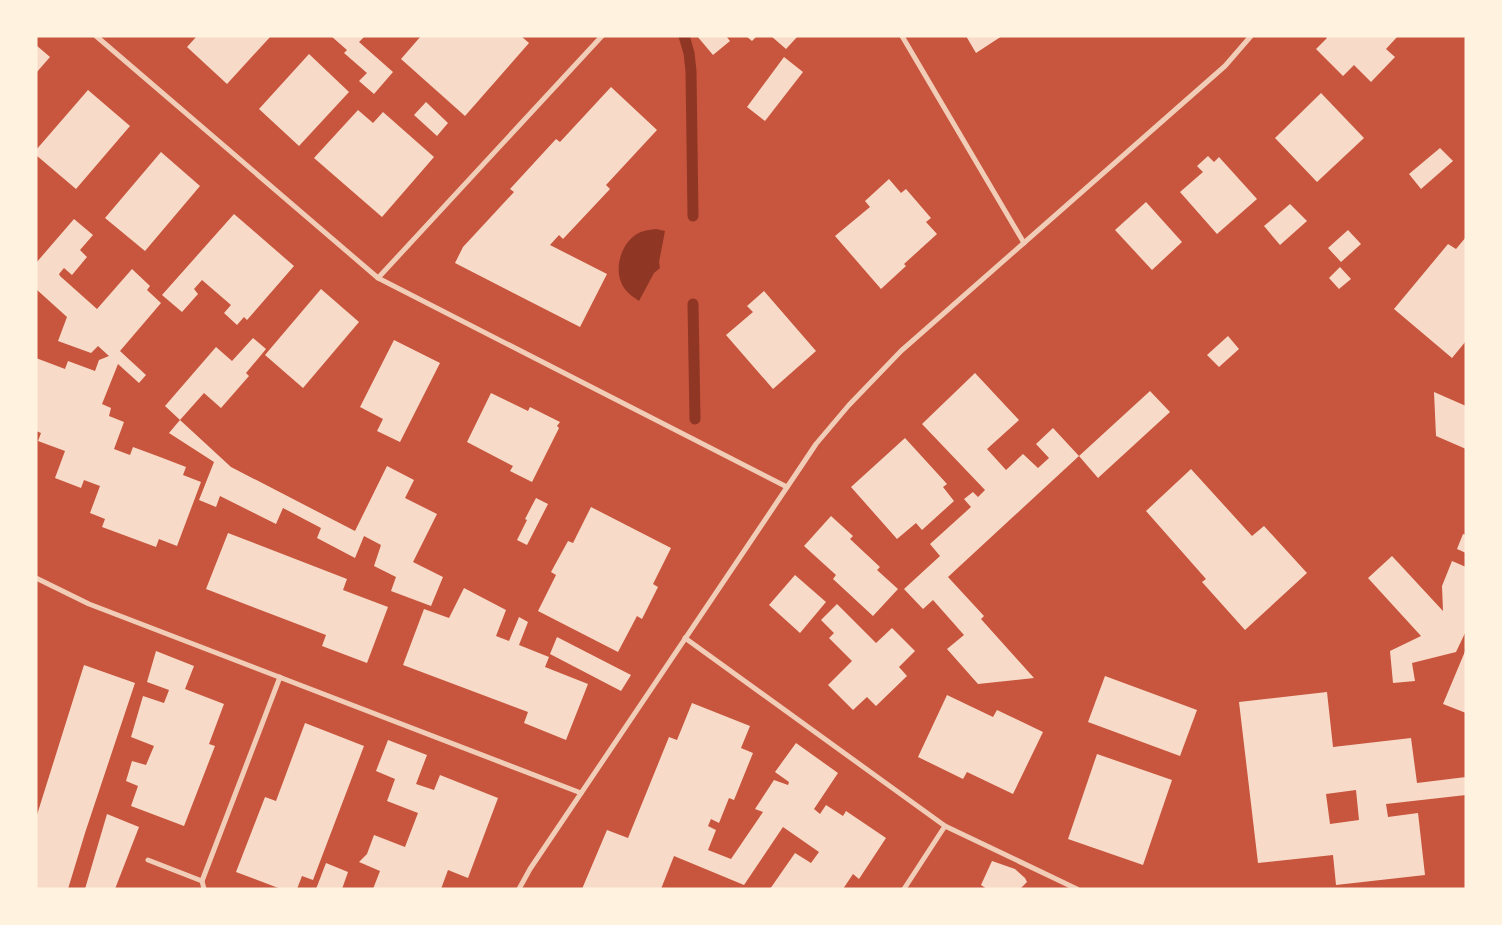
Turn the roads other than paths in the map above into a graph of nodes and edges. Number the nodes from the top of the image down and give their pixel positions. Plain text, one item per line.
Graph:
1 (96, 36) edge
2 (602, 36) edge
3 (902, 36) edge
4 (1251, 36) edge
5 (1024, 243) junction
6 (378, 278) junction
7 (786, 487) junction
8 (36, 578) edge
9 (685, 638) junction
10 (280, 677) junction
11 (581, 793) junction
12 (946, 826) junction
13 (148, 860) dead end
14 (202, 881) junction
15 (204, 889) edge
16 (519, 889) edge
17 (904, 889) edge
18 (1077, 889) edge

1 - 6 street
2 - 6 street
3 - 5 street
4 - 5 street
5 - 7 street
6 - 7 street
7 - 9 street
8 - 10 street
9 - 11 street
9 - 12 street
10 - 11 street
10 - 14 street
11 - 16 street
12 - 17 street
12 - 18 street
13 - 14 street
14 - 15 street

